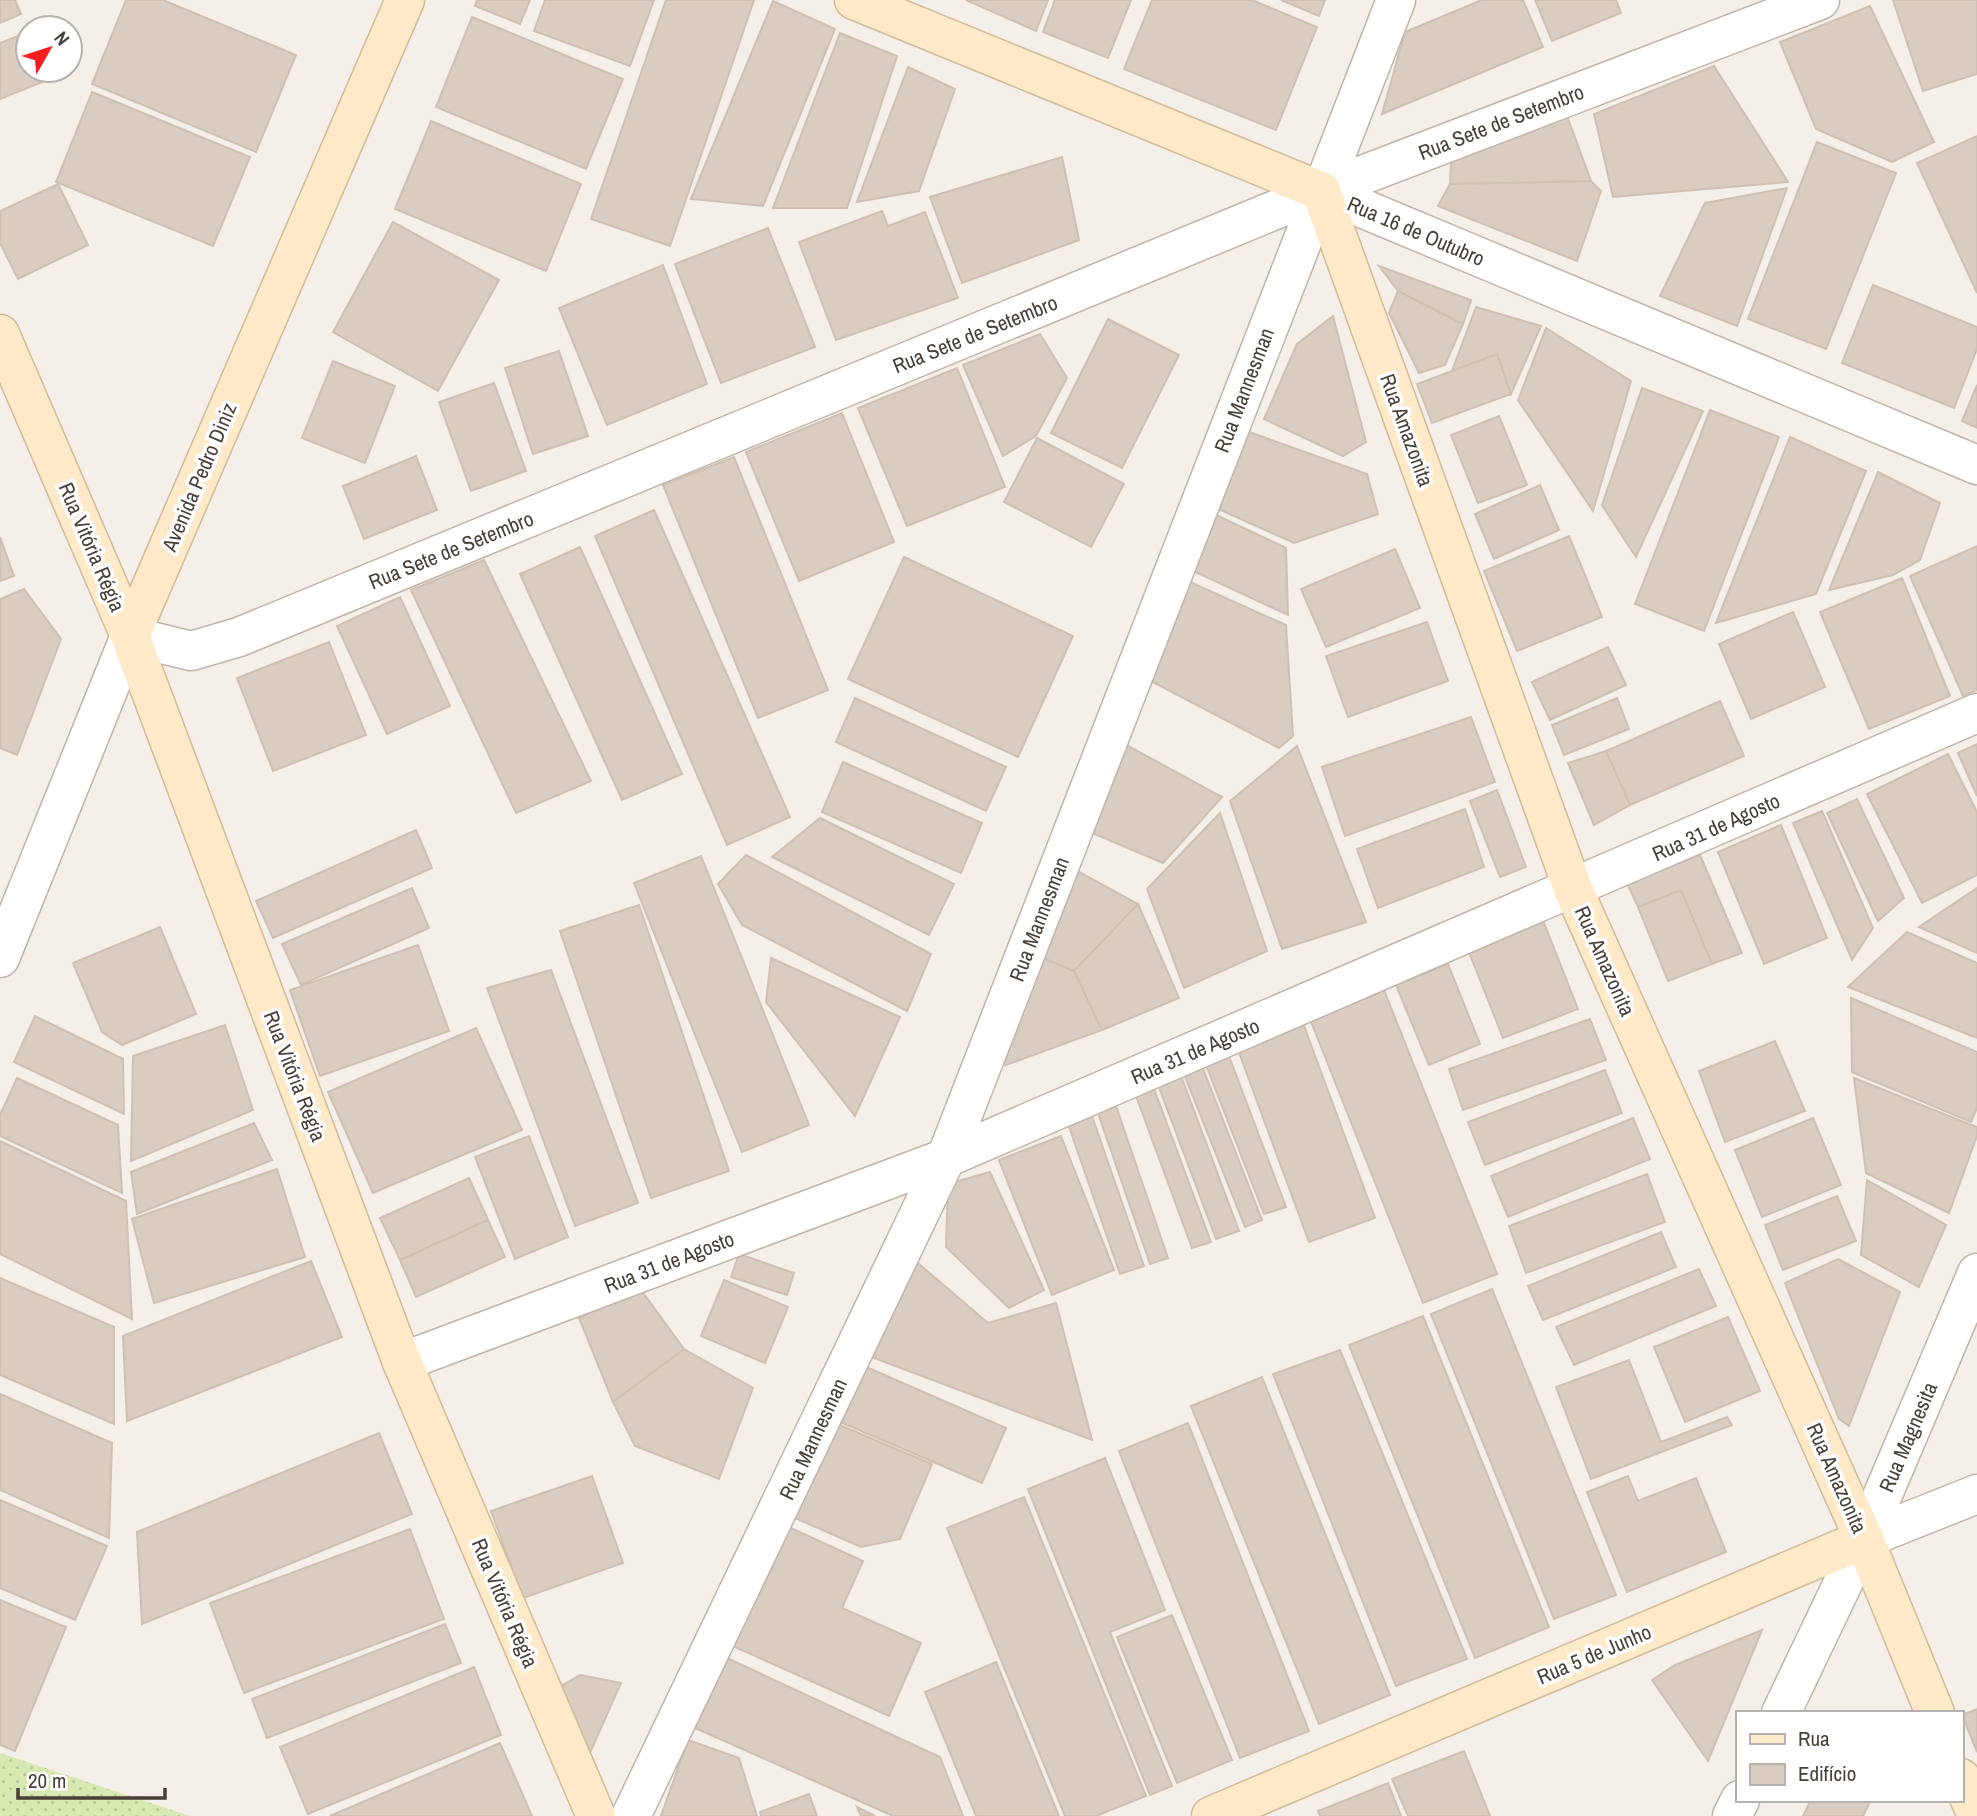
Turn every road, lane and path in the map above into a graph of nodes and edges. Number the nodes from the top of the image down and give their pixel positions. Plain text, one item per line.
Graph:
1 (405, 0) edge
2 (854, 0) edge
3 (1396, 0) edge
4 (1820, 0) edge
5 (1321, 191) junction
6 (0, 334) edge
7 (1977, 464) edge
8 (131, 636) junction
9 (1977, 713) edge
10 (1573, 889) junction
11 (0, 958) edge
12 (946, 1158) junction
13 (1977, 1273) edge
14 (402, 1362) junction
15 (1977, 1494) edge
16 (1864, 1539) junction
17 (1783, 1711) edge
18 (1934, 1711) edge
19 (1963, 1783) edge
20 (596, 1816) edge
21 (631, 1816) edge
22 (1211, 1816) edge
23 (1977, 1816) edge

1 - 8 street, Avenida Pedro Diniz
2 - 5 street, Rua 16 de Outubro
3 - 5 street, Rua Mannesman
4 - 5 street, Rua Sete de Setembro
5 - 7 street, Rua 16 de Outubro
5 - 8 street, Rua Sete de Setembro
5 - 10 street, Rua Amazonita
5 - 12 street, Rua Mannesman
6 - 8 street, Rua Vitória Régia
8 - 11 street, Avenida Pedro Diniz
8 - 14 street, Rua Vitória Régia
9 - 10 street, Rua 31 de Agosto
10 - 12 street, Rua 31 de Agosto
10 - 16 street, Rua Amazonita
12 - 14 street, Rua 31 de Agosto
12 - 21 street, Rua Mannesman
13 - 16 street, Rua Magnesita
14 - 20 street, Rua Vitória Régia
15 - 16 street, Rua 5 de Junho
16 - 17 street, Rua Magnesita
16 - 18 street, Rua Amazonita
16 - 22 street, Rua 5 de Junho
19 - 23 street

